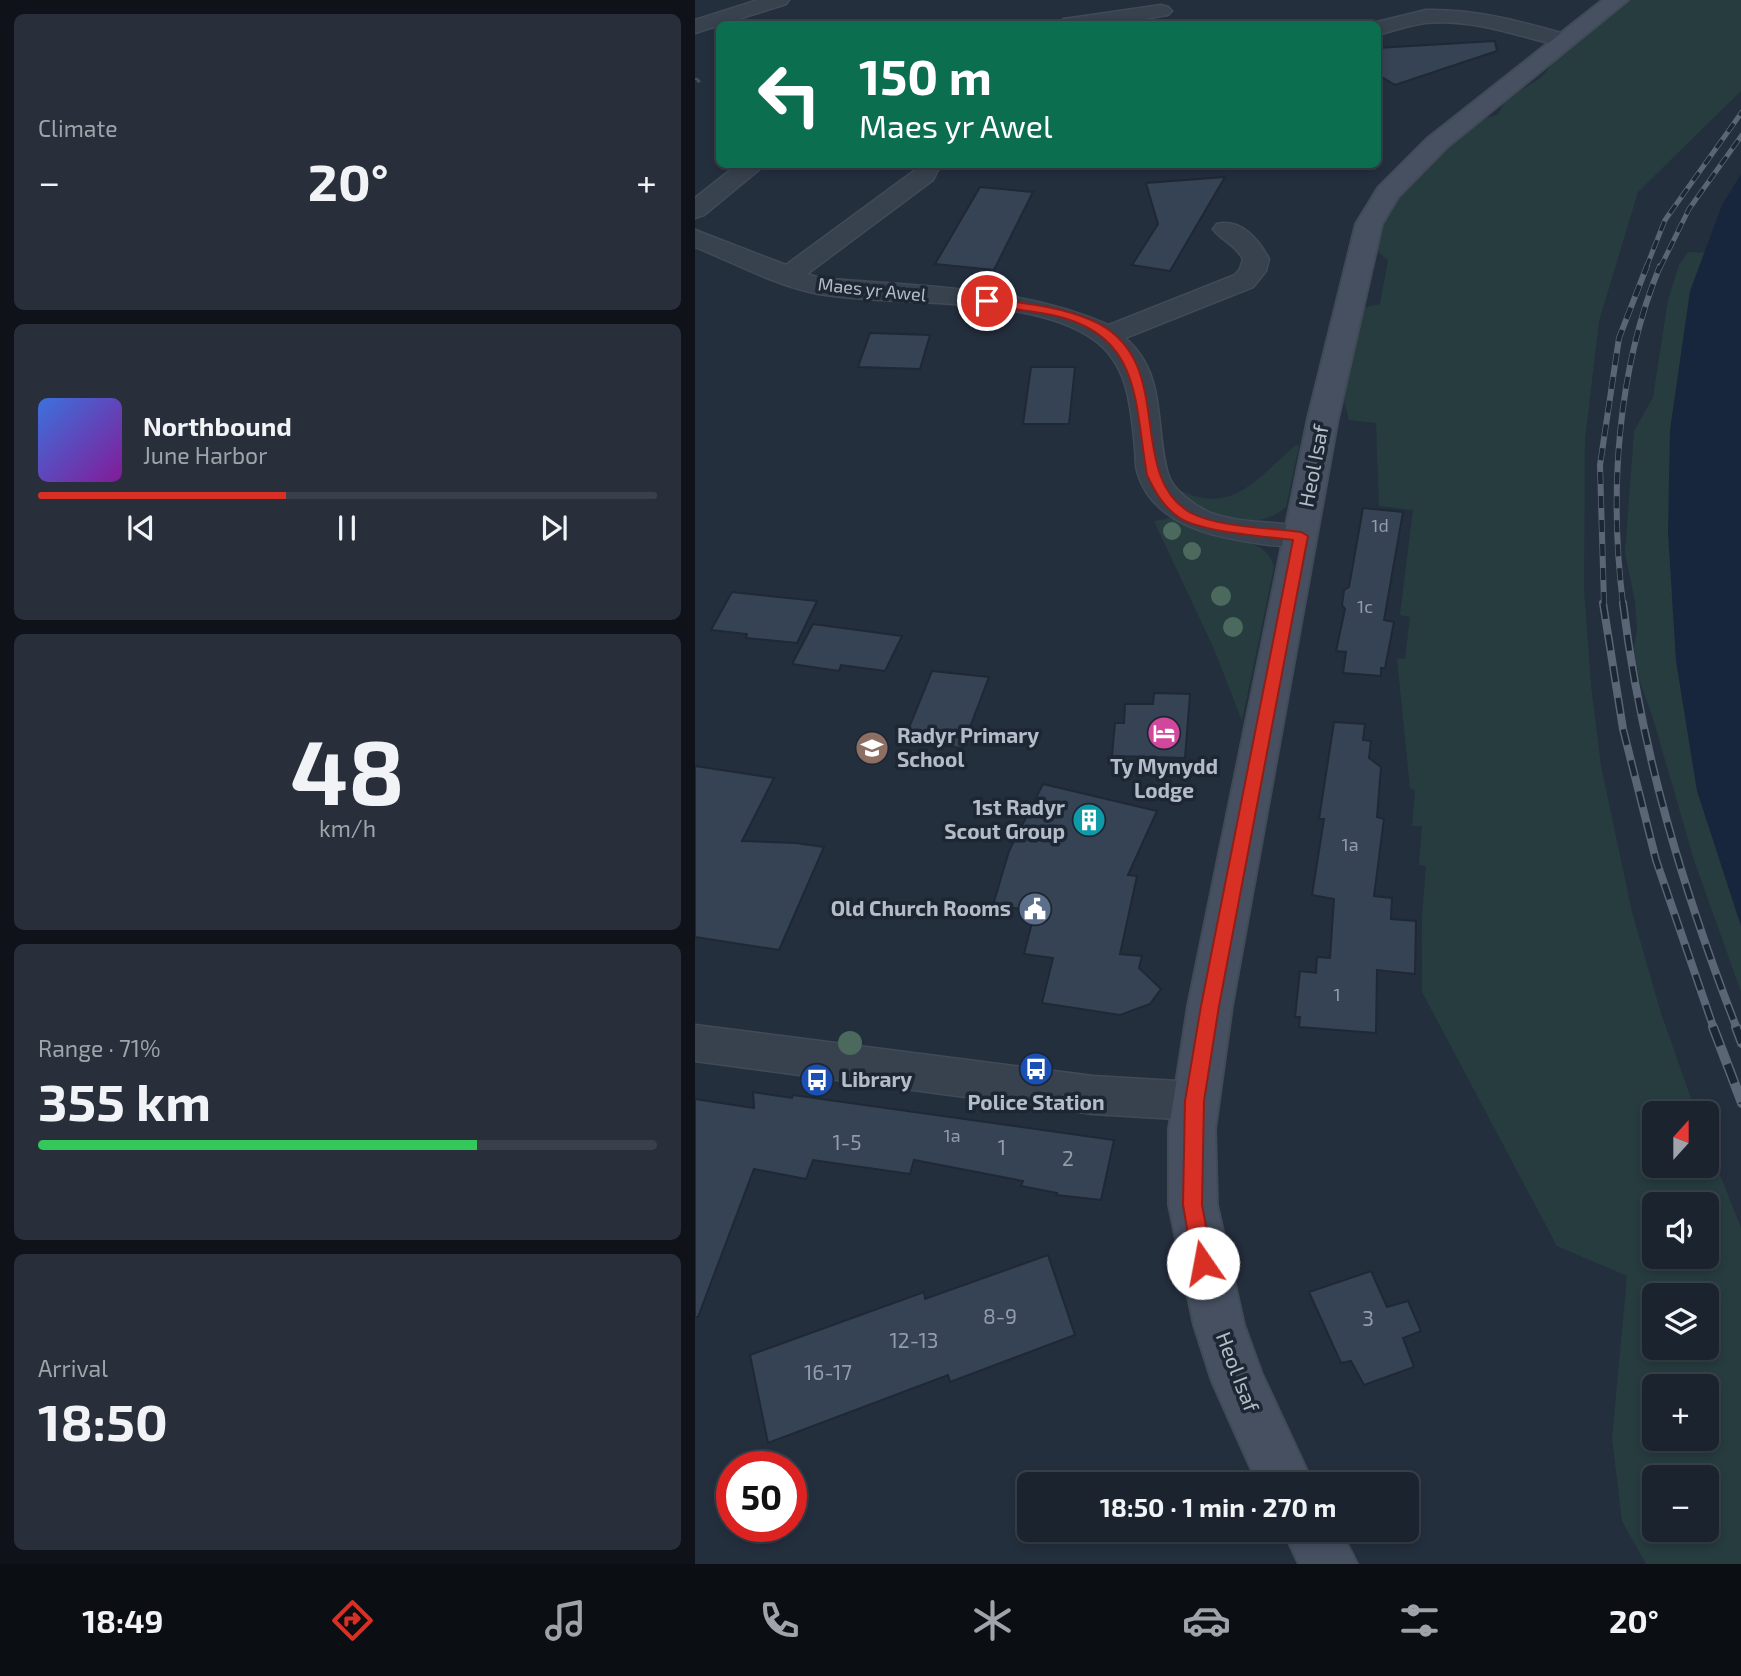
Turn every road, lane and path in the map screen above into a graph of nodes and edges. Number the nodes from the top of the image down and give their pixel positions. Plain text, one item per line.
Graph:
1 (779, 0) edge
2 (1617, 0) edge
3 (1443, 7) edge
4 (1164, 12) edge
5 (1094, 21) edge
6 (695, 27) edge
7 (1381, 28) edge
8 (1564, 41) junction
9 (749, 168) edge
10 (927, 168) edge
11 (695, 210) edge
12 (1226, 229) dead end
13 (695, 238) edge
14 (788, 276) junction
15 (1108, 335) junction
16 (1301, 536) junction
17 (695, 1043) edge
18 (1194, 1101) junction
19 (1280, 1472) edge
20 (1317, 1542) edge
21 (1329, 1564) edge

1 - 6 street
2 - 8 main road, Heol Isaf
3 - 7 street
3 - 8 street
4 - 5 street
8 - 16 main road, Heol Isaf
9 - 11 street
10 - 14 street
12 - 15 street
13 - 14 street, Maes yr Awel
14 - 15 street, Maes yr Awel
15 - 16 street, Maes yr Awel
16 - 18 main road, Heol Isaf
17 - 18 street
18 - 19 main road, Heol Isaf
20 - 21 main road

